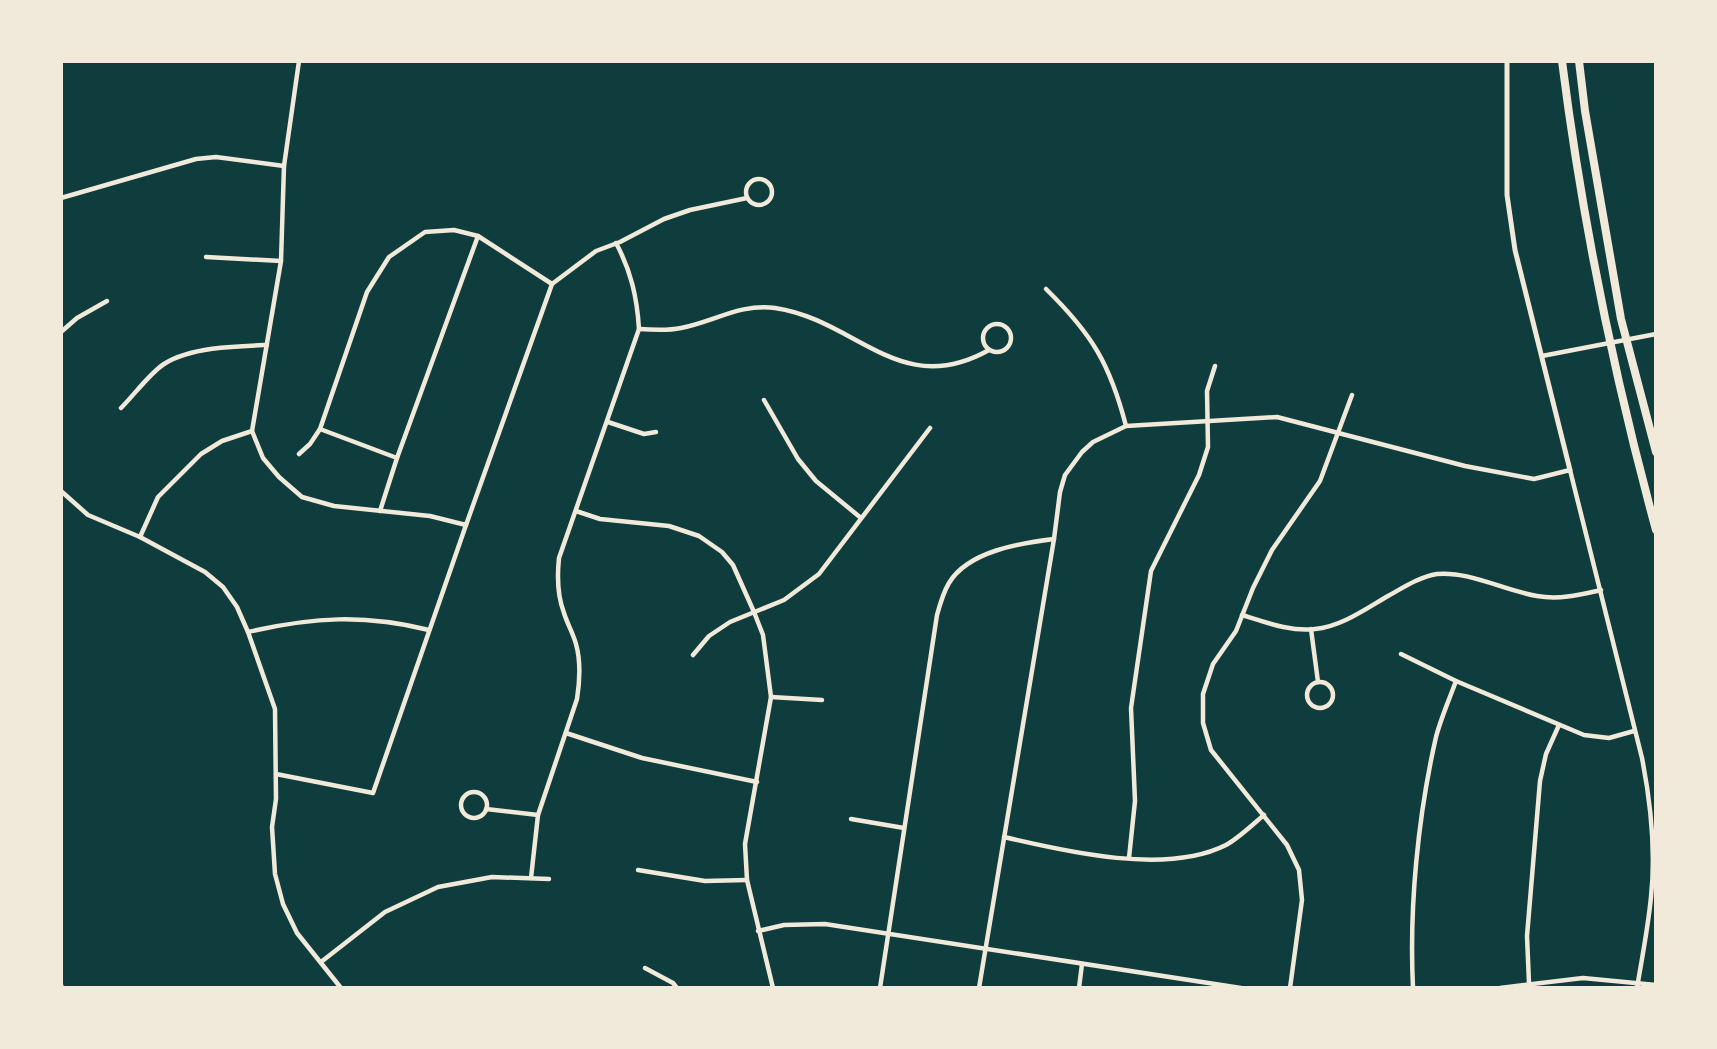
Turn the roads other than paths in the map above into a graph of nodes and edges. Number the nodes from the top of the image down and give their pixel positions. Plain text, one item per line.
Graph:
1 (299, 61) edge
2 (1507, 61) edge
3 (1562, 61) edge
4 (1582, 61) edge
5 (284, 166) junction
6 (61, 198) edge
7 (747, 198) junction
8 (478, 236) junction
9 (616, 243) junction
10 (205, 257) dead end
11 (281, 261) junction
12 (552, 284) junction
13 (1046, 289) dead end
14 (107, 301) dead end
15 (639, 329) junction
16 (61, 332) edge
17 (1656, 334) edge
18 (267, 345) junction
19 (989, 350) junction
20 (1542, 356) junction
21 (1215, 366) dead end
22 (1352, 395) dead end
23 (764, 400) dead end
24 (121, 408) dead end
25 (608, 422) junction
26 (1209, 423) junction
27 (1126, 426) junction
28 (930, 428) dead end
29 (320, 429) junction
30 (252, 431) junction
31 (656, 432) dead end
32 (1339, 432) junction
33 (1656, 452) edge
34 (299, 454) dead end
35 (397, 458) junction
36 (1570, 470) junction
37 (61, 491) edge
38 (576, 511) junction
39 (380, 512) junction
40 (861, 518) junction
41 (466, 525) junction
42 (1656, 530) edge
43 (140, 537) junction
44 (1054, 539) junction
45 (1601, 590) junction
46 (754, 612) junction
47 (1242, 615) junction
48 (1311, 629) junction
49 (429, 630) junction
50 (248, 632) junction
51 (1401, 654) dead end
52 (693, 655) dead end
53 (1455, 681) junction
54 (1318, 682) junction
55 (771, 697) junction
56 (822, 700) dead end
57 (1559, 725) junction
58 (1634, 731) junction
59 (566, 733) junction
60 (276, 774) junction
61 (758, 782) junction
62 (486, 809) junction
63 (538, 815) junction
64 (1264, 815) junction
65 (851, 819) dead end
66 (904, 828) junction
67 (1004, 837) junction
68 (1129, 858) junction
69 (638, 870) dead end
70 (531, 878) junction
71 (549, 879) dead end
72 (747, 880) junction
73 (758, 931) junction
74 (888, 933) junction
75 (985, 948) junction
76 (321, 962) junction
77 (1082, 964) junction
78 (645, 968) dead end
79 (1529, 983) junction
80 (1638, 985) edge
81 (1656, 985) edge
82 (772, 987) edge
83 (341, 988) edge
84 (677, 988) edge
85 (880, 988) edge
86 (979, 988) edge
87 (1079, 988) edge
88 (1241, 988) edge
89 (1290, 988) edge
90 (1413, 988) edge
91 (1500, 988) edge

1 - 5 street
2 - 20 street
3 - 42 highway
4 - 33 highway
5 - 6 street
5 - 11 street
7 - 7 street
7 - 9 street
8 - 12 street
8 - 29 street
8 - 35 street
9 - 12 street
9 - 15 street
10 - 11 street
11 - 18 street
12 - 41 street
13 - 27 street
14 - 16 street
15 - 19 street
15 - 25 street
17 - 20 street
18 - 24 street
18 - 30 street
19 - 19 street
20 - 36 street
21 - 26 street
22 - 32 street
23 - 40 street
25 - 31 street
25 - 38 street
26 - 27 street
26 - 32 street
26 - 68 street
27 - 44 street
28 - 40 street
29 - 34 street
29 - 35 street
30 - 39 street
30 - 43 street
32 - 36 street
32 - 47 street
35 - 39 street
36 - 45 street
37 - 43 street
38 - 46 street
38 - 59 street
39 - 41 street
40 - 46 street
41 - 49 street
43 - 50 street
44 - 66 street
44 - 67 street
45 - 48 street
45 - 58 street
46 - 52 street
46 - 55 street
47 - 48 street
47 - 64 street
48 - 54 street
49 - 50 street
49 - 60 street
50 - 60 street
51 - 53 street
53 - 57 street
53 - 90 street
54 - 54 street
55 - 56 street
55 - 61 street
57 - 58 street
57 - 79 street
58 - 80 street
59 - 61 street
59 - 63 street
60 - 76 street
61 - 72 street
62 - 62 street
62 - 63 street
63 - 70 street
64 - 68 street
64 - 89 street
65 - 66 street
66 - 74 street
67 - 68 street
67 - 75 street
69 - 72 street
70 - 71 street
70 - 76 street
72 - 73 street
73 - 74 street
73 - 82 street
74 - 75 street
74 - 85 street
75 - 77 street
75 - 86 street
76 - 83 street
77 - 87 street
77 - 88 street
78 - 84 street
79 - 80 street
79 - 91 street
80 - 81 street

